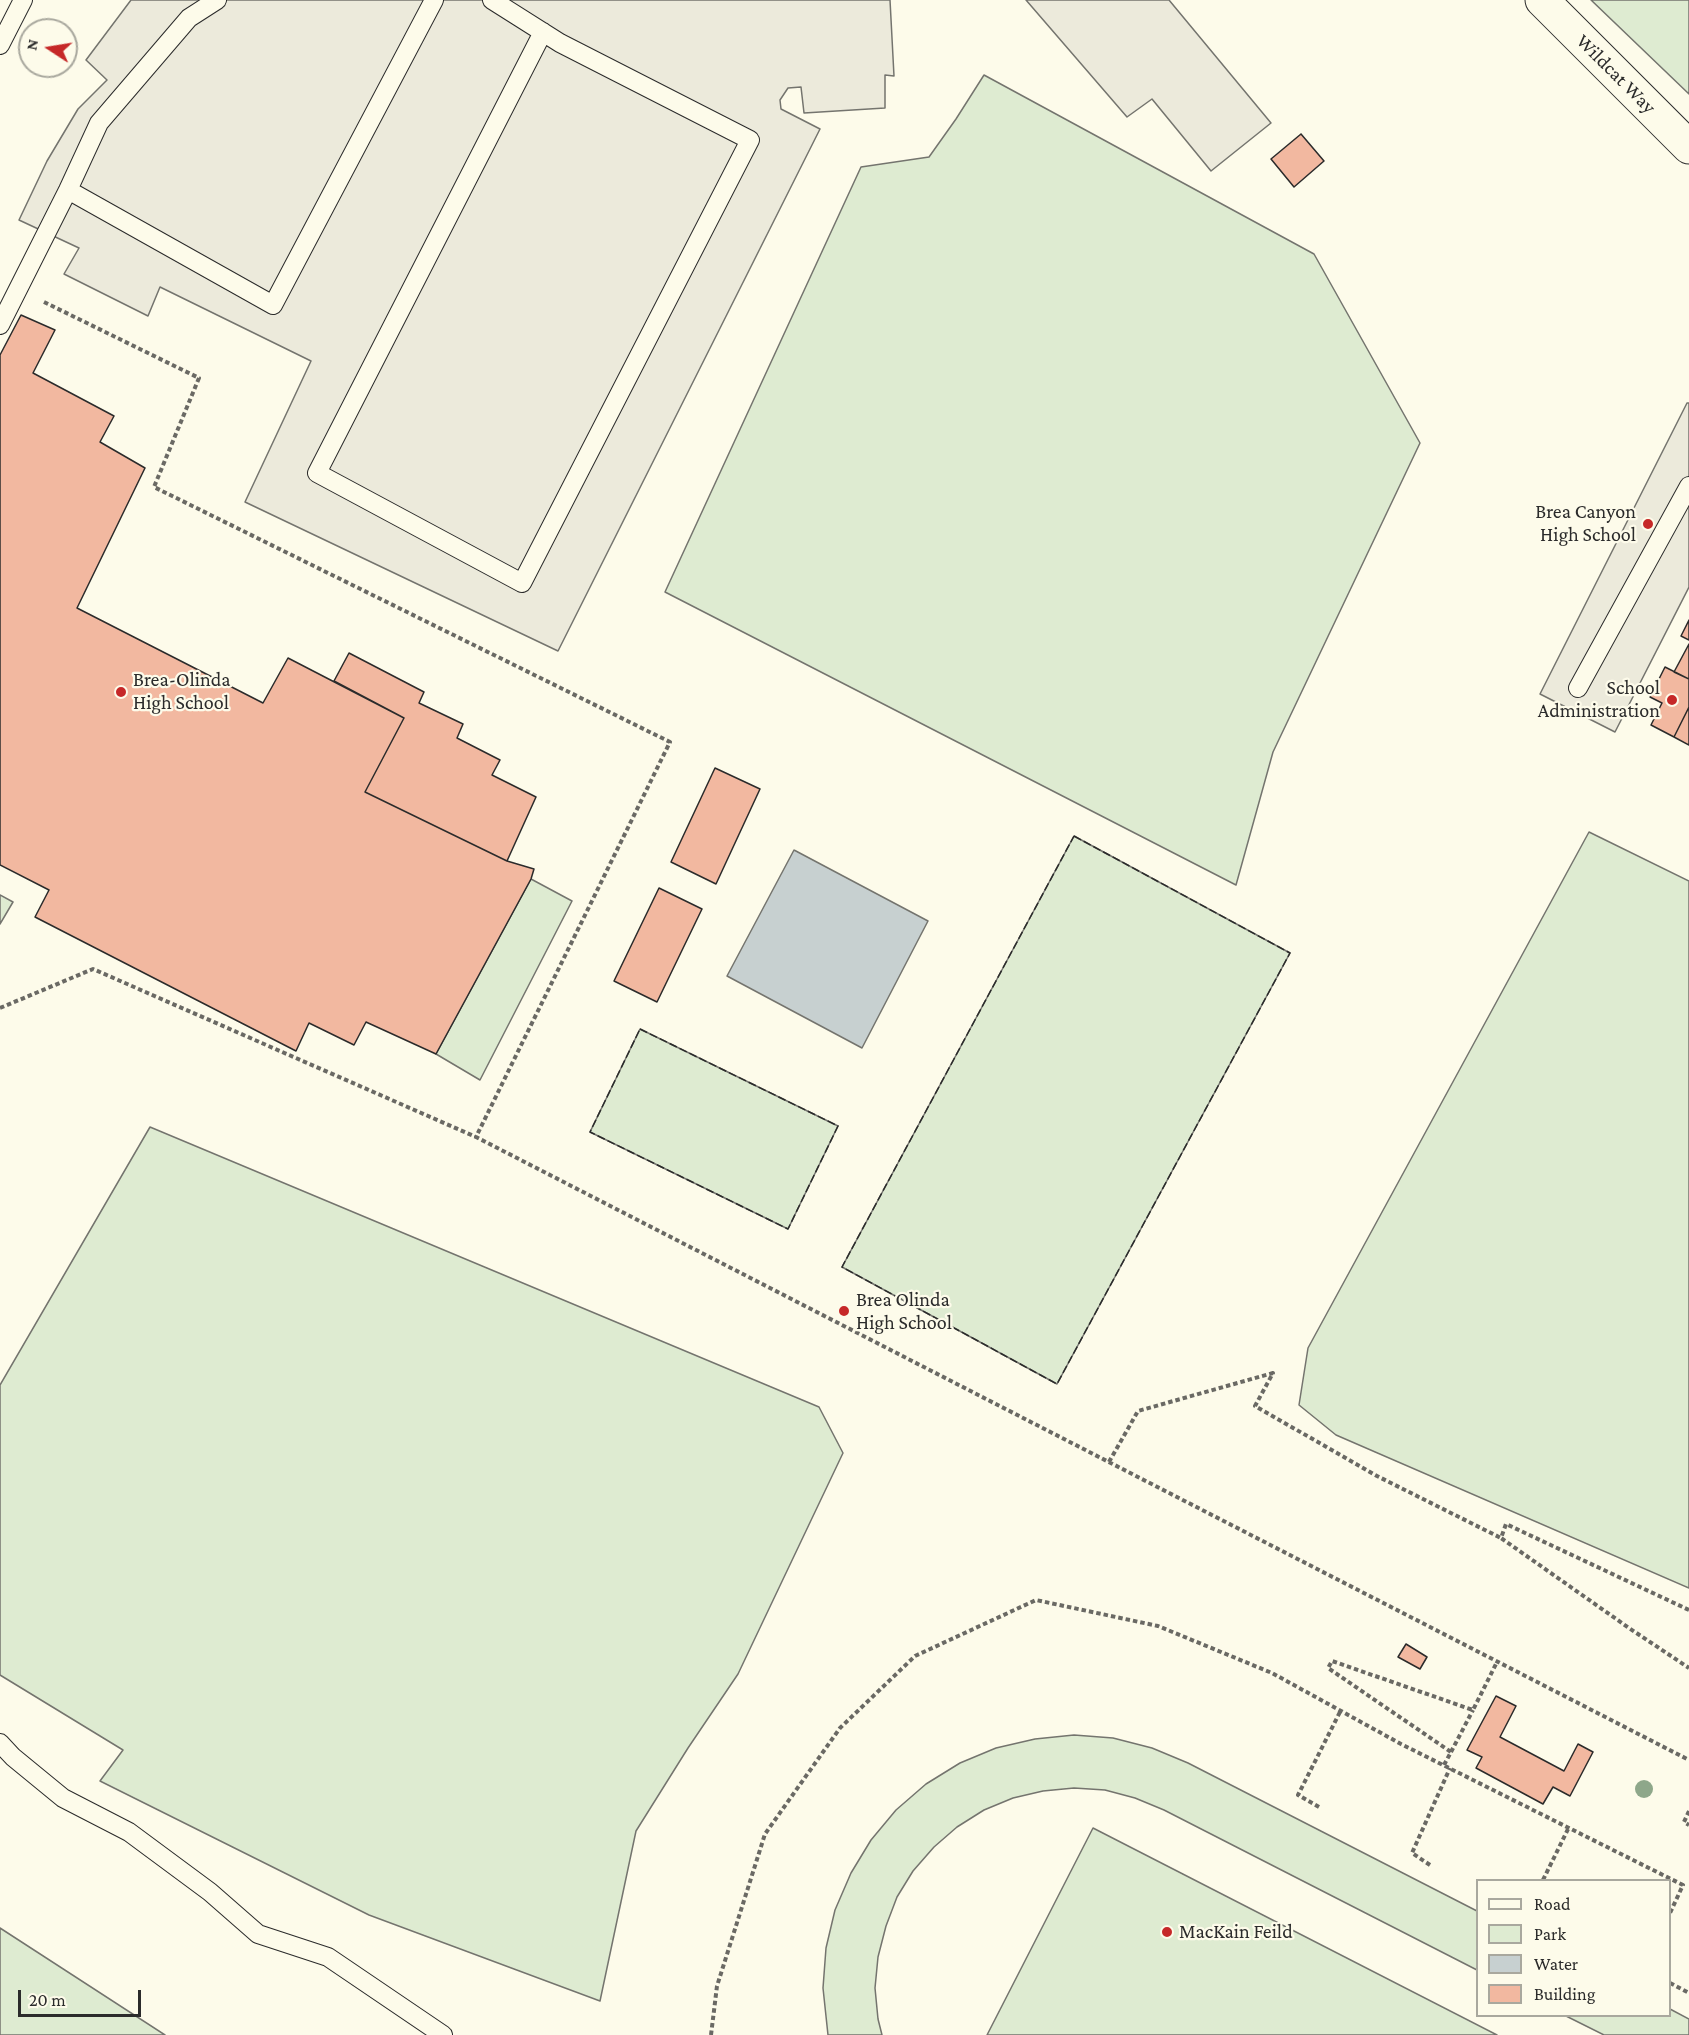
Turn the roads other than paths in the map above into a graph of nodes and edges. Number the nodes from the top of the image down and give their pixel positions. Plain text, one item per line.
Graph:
1 (23, 0) edge
2 (217, 0) edge
3 (434, 0) edge
4 (492, 0) edge
5 (1542, 0) edge
6 (543, 32) junction
7 (0, 45) edge
8 (1689, 147) edge
9 (68, 190) junction
10 (0, 325) edge
11 (1689, 486) edge
12 (1578, 688) dead end
13 (0, 1743) edge
14 (443, 2035) edge

1 - 7 lane
2 - 9 lane
3 - 9 lane
4 - 6 lane
5 - 8 street, Wildcat Way
6 - 6 lane
9 - 10 lane
11 - 12 lane
13 - 14 lane

